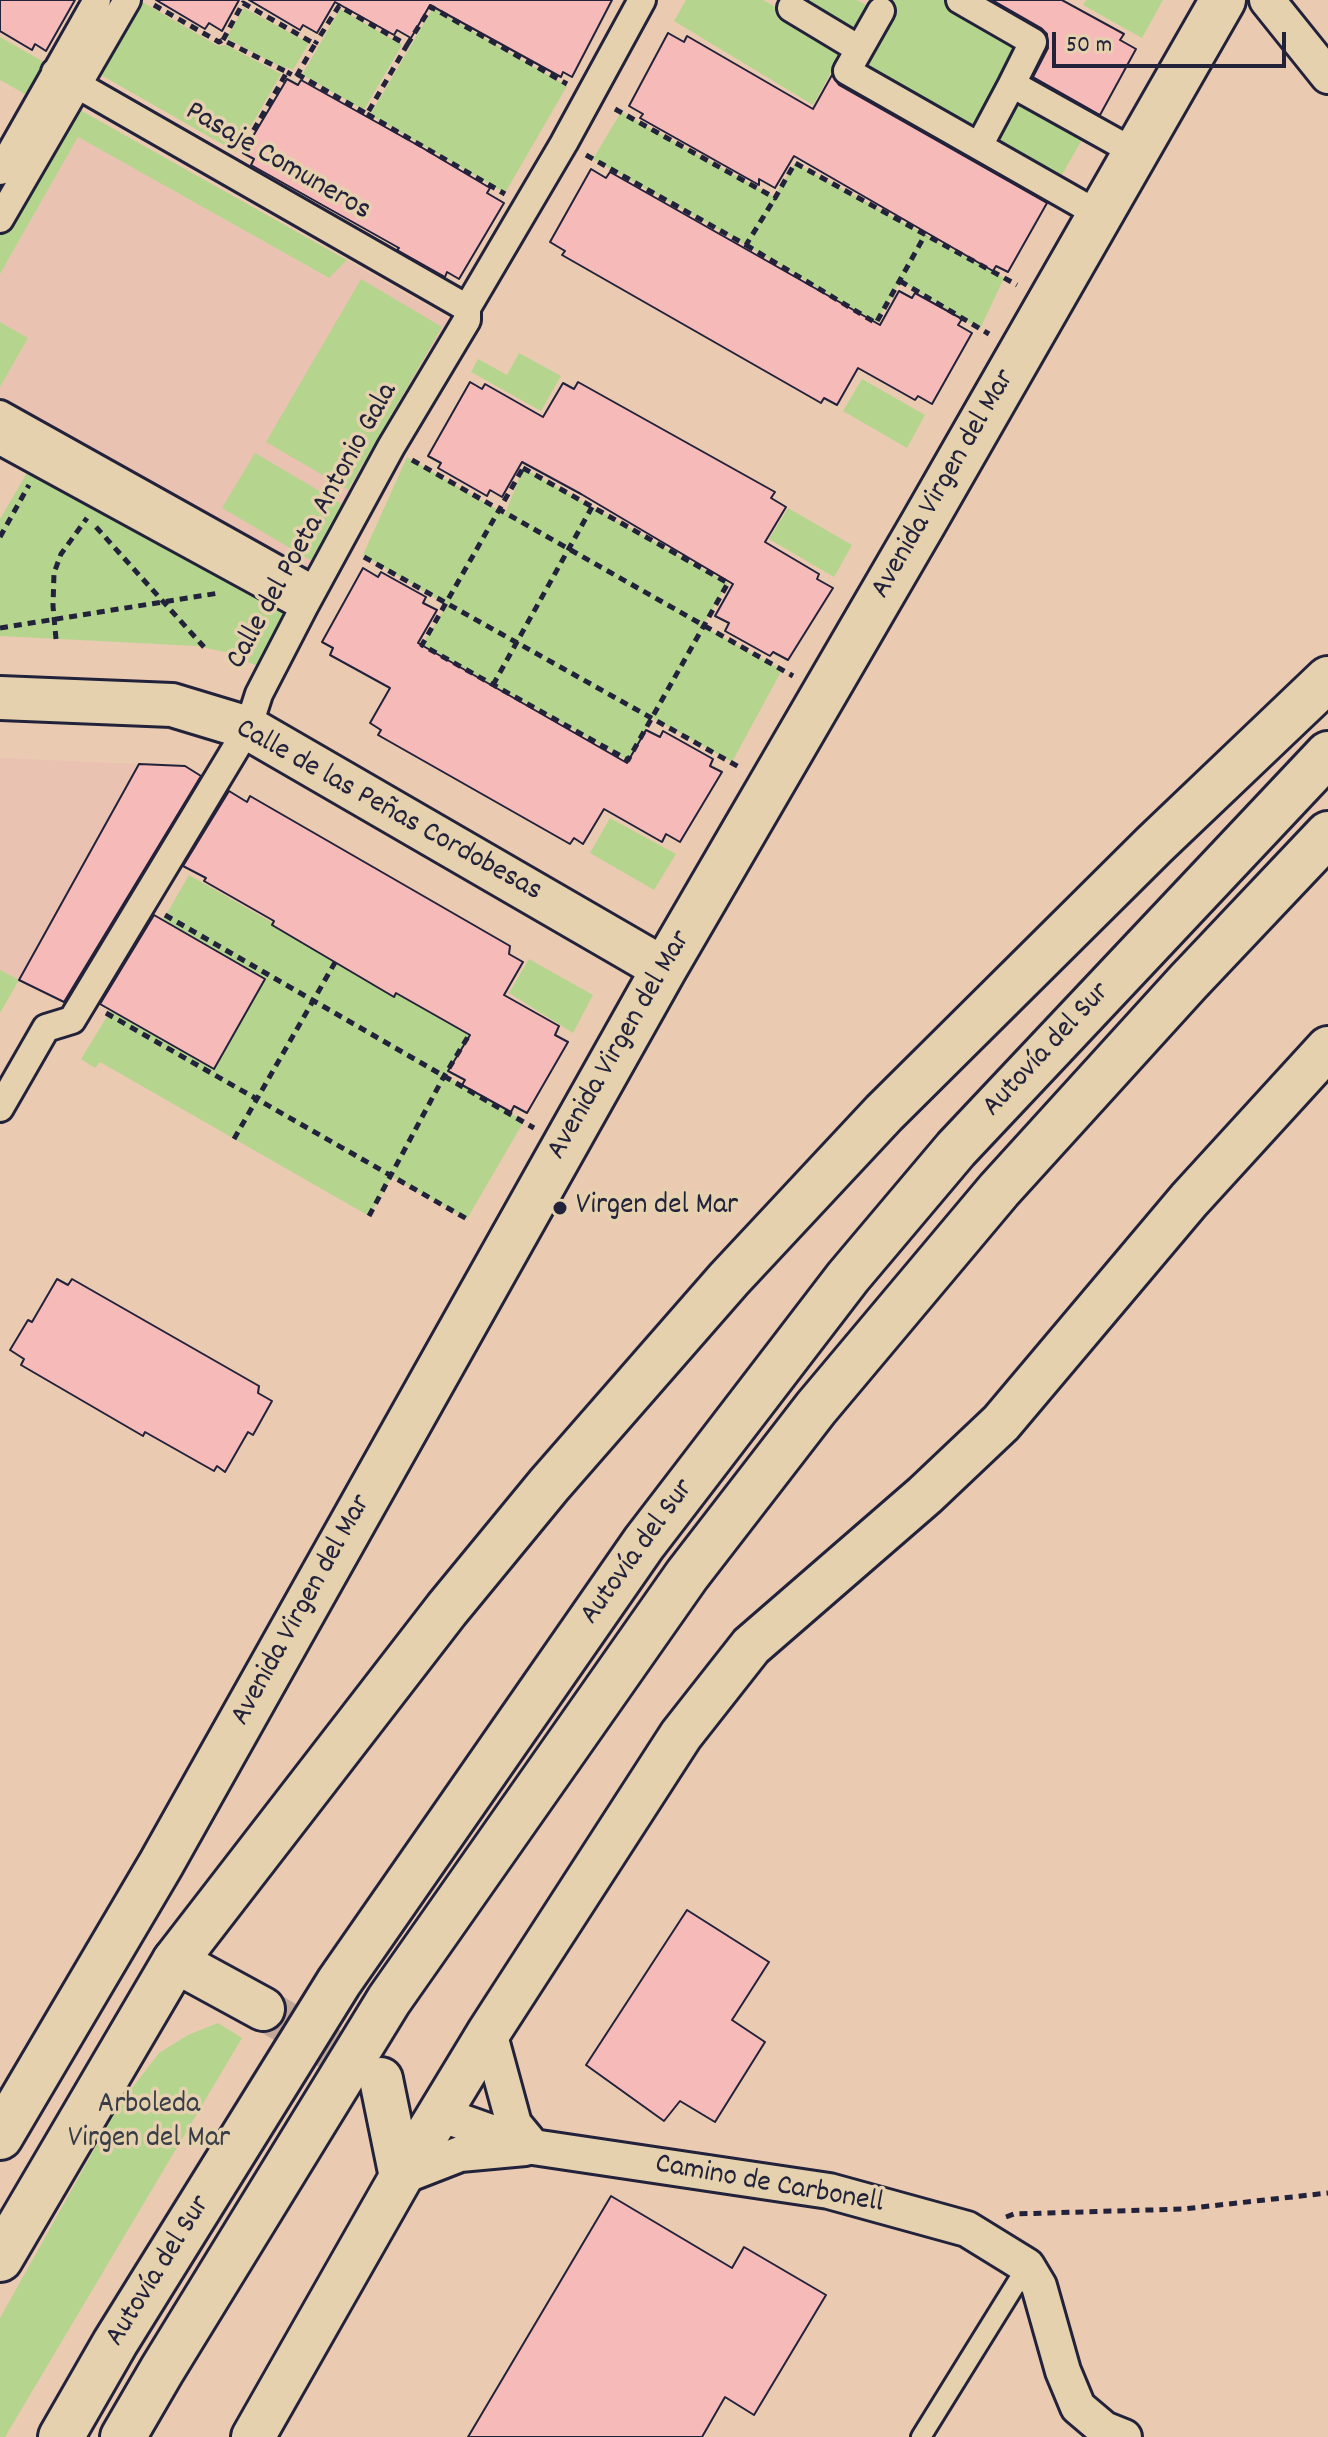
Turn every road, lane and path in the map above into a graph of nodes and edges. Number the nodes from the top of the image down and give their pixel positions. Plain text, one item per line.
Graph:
1 (97, 0) edge
2 (127, 0) edge
3 (144, 0) edge
4 (642, 0) edge
5 (960, 0) edge
6 (1223, 0) edge
7 (1267, 0) edge
8 (787, 3) edge
9 (876, 4) edge
10 (223, 40) junction
11 (315, 44) junction
12 (407, 45) junction
13 (859, 49) junction
14 (55, 72) junction
15 (287, 72) junction
16 (297, 74) junction
17 (1328, 76) edge
18 (1012, 84) junction
19 (78, 86) junction
20 (590, 97) junction
21 (367, 114) junction
22 (564, 143) junction
23 (979, 146) junction
24 (1136, 153) junction
25 (0, 171) edge
26 (230, 172) junction
27 (775, 198) junction
28 (527, 206) junction
29 (1100, 215) junction
30 (0, 219) edge
31 (925, 235) junction
32 (746, 245) junction
33 (900, 281) junction
34 (1050, 302) junction
35 (467, 308) junction
36 (1022, 352) junction
37 (0, 414) edge
38 (0, 441) edge
39 (391, 447) junction
40 (30, 483) dead end
41 (592, 507) junction
42 (78, 508) dead end
43 (500, 510) junction
44 (93, 512) dead end
45 (87, 518) junction
46 (0, 537) edge
47 (339, 543) junction
48 (569, 549) junction
49 (230, 591) dead end
50 (308, 598) junction
51 (163, 602) junction
52 (446, 603) junction
53 (263, 618) dead end
54 (54, 619) junction
55 (703, 626) junction
56 (0, 628) edge
57 (56, 639) dead end
58 (517, 642) junction
59 (204, 647) dead end
60 (234, 656) dead end
61 (1328, 679) edge
62 (493, 685) junction
63 (824, 695) junction
64 (0, 698) edge
65 (1328, 712) edge
66 (651, 718) junction
67 (248, 728) junction
68 (1328, 754) edge
69 (771, 785) junction
70 (1328, 834) edge
71 (143, 902) junction
72 (337, 959) dead end
73 (664, 969) junction
74 (84, 1000) junction
75 (312, 1001) junction
76 (469, 1035) dead end
77 (1328, 1048) edge
78 (443, 1078) junction
79 (257, 1098) junction
80 (0, 1108) edge
81 (234, 1139) dead end
82 (565, 1145) junction
83 (956, 1149) junction
84 (391, 1176) junction
85 (369, 1216) dead end
86 (467, 1219) dead end
87 (175, 1961) junction
88 (263, 2009) tunnel mouth
89 (489, 2032) junction
90 (440, 2114) junction
91 (0, 2137) edge
92 (533, 2147) junction
93 (401, 2177) junction
94 (1328, 2193) edge
95 (967, 2229) junction
96 (0, 2259) edge
97 (1027, 2266) junction
98 (61, 2437) edge
99 (123, 2437) edge
100 (253, 2437) edge
101 (921, 2437) edge
102 (1124, 2437) edge

1 - 14 street
2 - 19 street
3 - 10 path
4 - 20 street, Calle del Poeta Antonio Gala
5 - 18 street
6 - 24 main road, Avenida Virgen del Mar
7 - 17 street
8 - 13 street
9 - 13 street
10 - 11 path
10 - 15 path
11 - 12 path
11 - 16 path
12 - 20 path
12 - 21 path
13 - 23 street
14 - 19 street, Pasaje Comuneros
14 - 25 street
15 - 16 path
15 - 26 path
16 - 21 path
18 - 23 street
18 - 24 street
19 - 26 street, Pasaje Comuneros
19 - 30 street
20 - 22 street, Calle del Poeta Antonio Gala
20 - 27 path
21 - 28 path
22 - 28 street, Calle del Poeta Antonio Gala
22 - 32 path
23 - 29 street
24 - 29 main road, Avenida Virgen del Mar
26 - 35 street, Pasaje Comuneros
27 - 31 path
27 - 32 path
28 - 35 street, Calle del Poeta Antonio Gala
29 - 34 main road, Avenida Virgen del Mar
31 - 33 path
31 - 34 path
32 - 33 path
33 - 36 path
34 - 36 main road, Avenida Virgen del Mar
35 - 39 street, Calle del Poeta Antonio Gala
36 - 63 main road, Avenida Virgen del Mar
37 - 50 street
38 - 50 street
39 - 43 path
39 - 47 street, Calle del Poeta Antonio Gala
40 - 46 path
41 - 43 path
41 - 48 path
41 - 55 path
42 - 45 path
43 - 48 path
43 - 52 path
44 - 45 path
45 - 51 path
45 - 54 path
47 - 50 street, Calle del Poeta Antonio Gala
47 - 52 path
48 - 55 path
48 - 58 path
49 - 51 path
50 - 67 street, Calle del Poeta Antonio Gala
51 - 54 path
51 - 59 path
52 - 58 path
52 - 62 path
53 - 60 path
54 - 56 path
54 - 57 path
55 - 63 path
55 - 66 path
58 - 62 path
58 - 66 path
61 - 87 main road
62 - 66 path
63 - 69 main road, Avenida Virgen del Mar
64 - 67 street, Calle de las Peñas Cordobesas
65 - 83 main road
66 - 69 path
67 - 71 street, Calle del Poeta Antonio Gala
67 - 73 street, Calle de las Peñas Cordobesas
68 - 83 main road, Autovía del Sur
69 - 73 main road, Avenida Virgen del Mar
70 - 99 main road, Autovía del Sur
71 - 74 street, Calle del Poeta Antonio Gala
71 - 75 path
72 - 75 path
73 - 82 main road, Avenida Virgen del Mar
74 - 79 path
74 - 80 street, Calle del Poeta Antonio Gala
75 - 78 path
75 - 79 path
76 - 78 path
77 - 89 street
78 - 82 path
78 - 84 path
79 - 81 path
79 - 84 path
82 - 91 main road, Avenida Virgen del Mar
83 - 98 main road, Autovía del Sur
84 - 85 path
84 - 86 path
87 - 88 street
87 - 96 main road
89 - 90 street
89 - 92 street
90 - 92 street, Camino de Carbonell
90 - 93 street
90 - 93 street, Camino de Carbonell
92 - 93 street, Camino de Carbonell
92 - 95 street, Camino de Carbonell
93 - 100 street
94 - 95 path
95 - 97 street, Camino de Carbonell
97 - 101 lane
97 - 102 street

